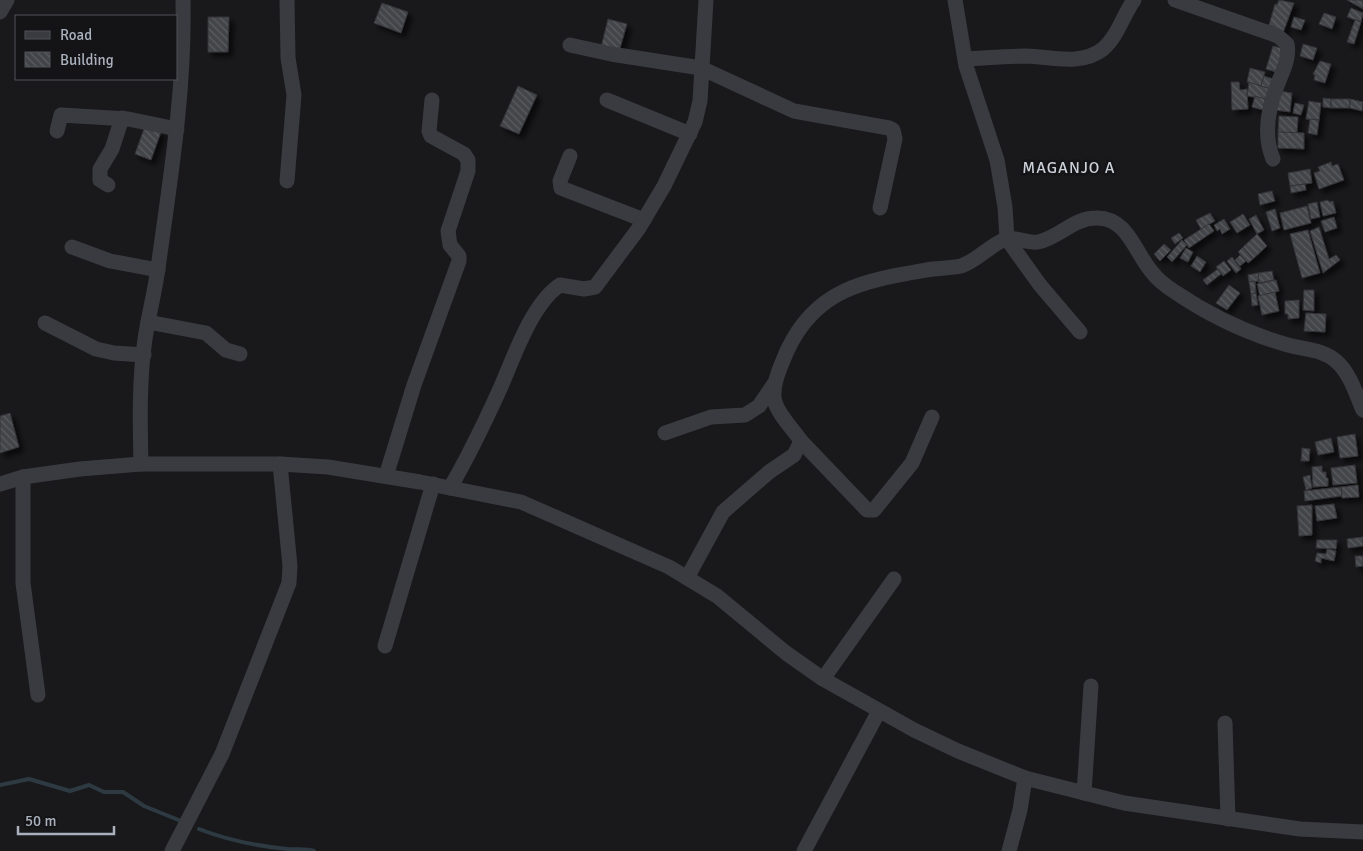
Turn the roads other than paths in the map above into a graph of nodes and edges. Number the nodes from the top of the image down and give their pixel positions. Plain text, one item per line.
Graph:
1 (7, 0) edge
2 (183, 0) edge
3 (287, 0) edge
4 (706, 0) edge
5 (955, 0) edge
6 (1134, 0) edge
7 (1175, 0) edge
8 (0, 12) edge
9 (570, 45) dead end
10 (965, 60) junction
11 (701, 68) junction
12 (432, 100) dead end
13 (607, 100) dead end
14 (122, 118) junction
15 (177, 129) junction
16 (57, 131) dead end
17 (690, 134) junction
18 (570, 156) dead end
19 (1273, 159) dead end
20 (287, 182) dead end
21 (108, 185) dead end
22 (880, 208) dead end
23 (644, 220) junction
24 (1007, 239) junction
25 (72, 247) dead end
26 (158, 270) junction
27 (148, 322) junction
28 (45, 323) dead end
29 (1080, 332) dead end
30 (144, 354) junction
31 (240, 354) dead end
32 (777, 379) junction
33 (1363, 410) edge
34 (932, 417) dead end
35 (666, 433) dead end
36 (802, 441) junction
37 (141, 464) junction
38 (280, 464) junction
39 (386, 476) junction
40 (24, 477) junction
41 (0, 484) edge
42 (433, 484) junction
43 (450, 488) junction
44 (687, 578) junction
45 (894, 579) dead end
46 (385, 646) dead end
47 (823, 679) junction
48 (1091, 686) dead end
49 (38, 695) dead end
50 (879, 712) junction
51 (1225, 723) dead end
52 (1025, 778) junction
53 (1084, 793) junction
54 (1228, 819) junction
55 (1363, 832) edge
56 (172, 851) edge
57 (804, 851) edge
58 (1009, 851) edge

1 - 8 street
2 - 15 street
3 - 20 street
4 - 11 street
5 - 10 street
6 - 10 street
7 - 19 street
9 - 11 street
10 - 24 street
11 - 17 street
11 - 22 street
12 - 39 street
13 - 17 street
14 - 15 street
14 - 16 street
14 - 21 street
15 - 26 street
17 - 23 street
18 - 23 street
23 - 43 street
24 - 29 street
24 - 32 street
24 - 33 street
25 - 26 street
26 - 27 street
27 - 30 street
27 - 31 street
28 - 30 street
30 - 37 street
32 - 35 street
32 - 36 street
34 - 36 street
36 - 44 street
37 - 38 street
37 - 40 street
38 - 39 street
38 - 56 street
39 - 42 street
40 - 41 street
40 - 49 street
42 - 43 street
42 - 46 street
43 - 44 street
44 - 47 street
45 - 47 street
47 - 50 street
48 - 53 street
50 - 52 street
50 - 57 street
51 - 54 street
52 - 53 street
52 - 58 street
53 - 54 street
54 - 55 street

